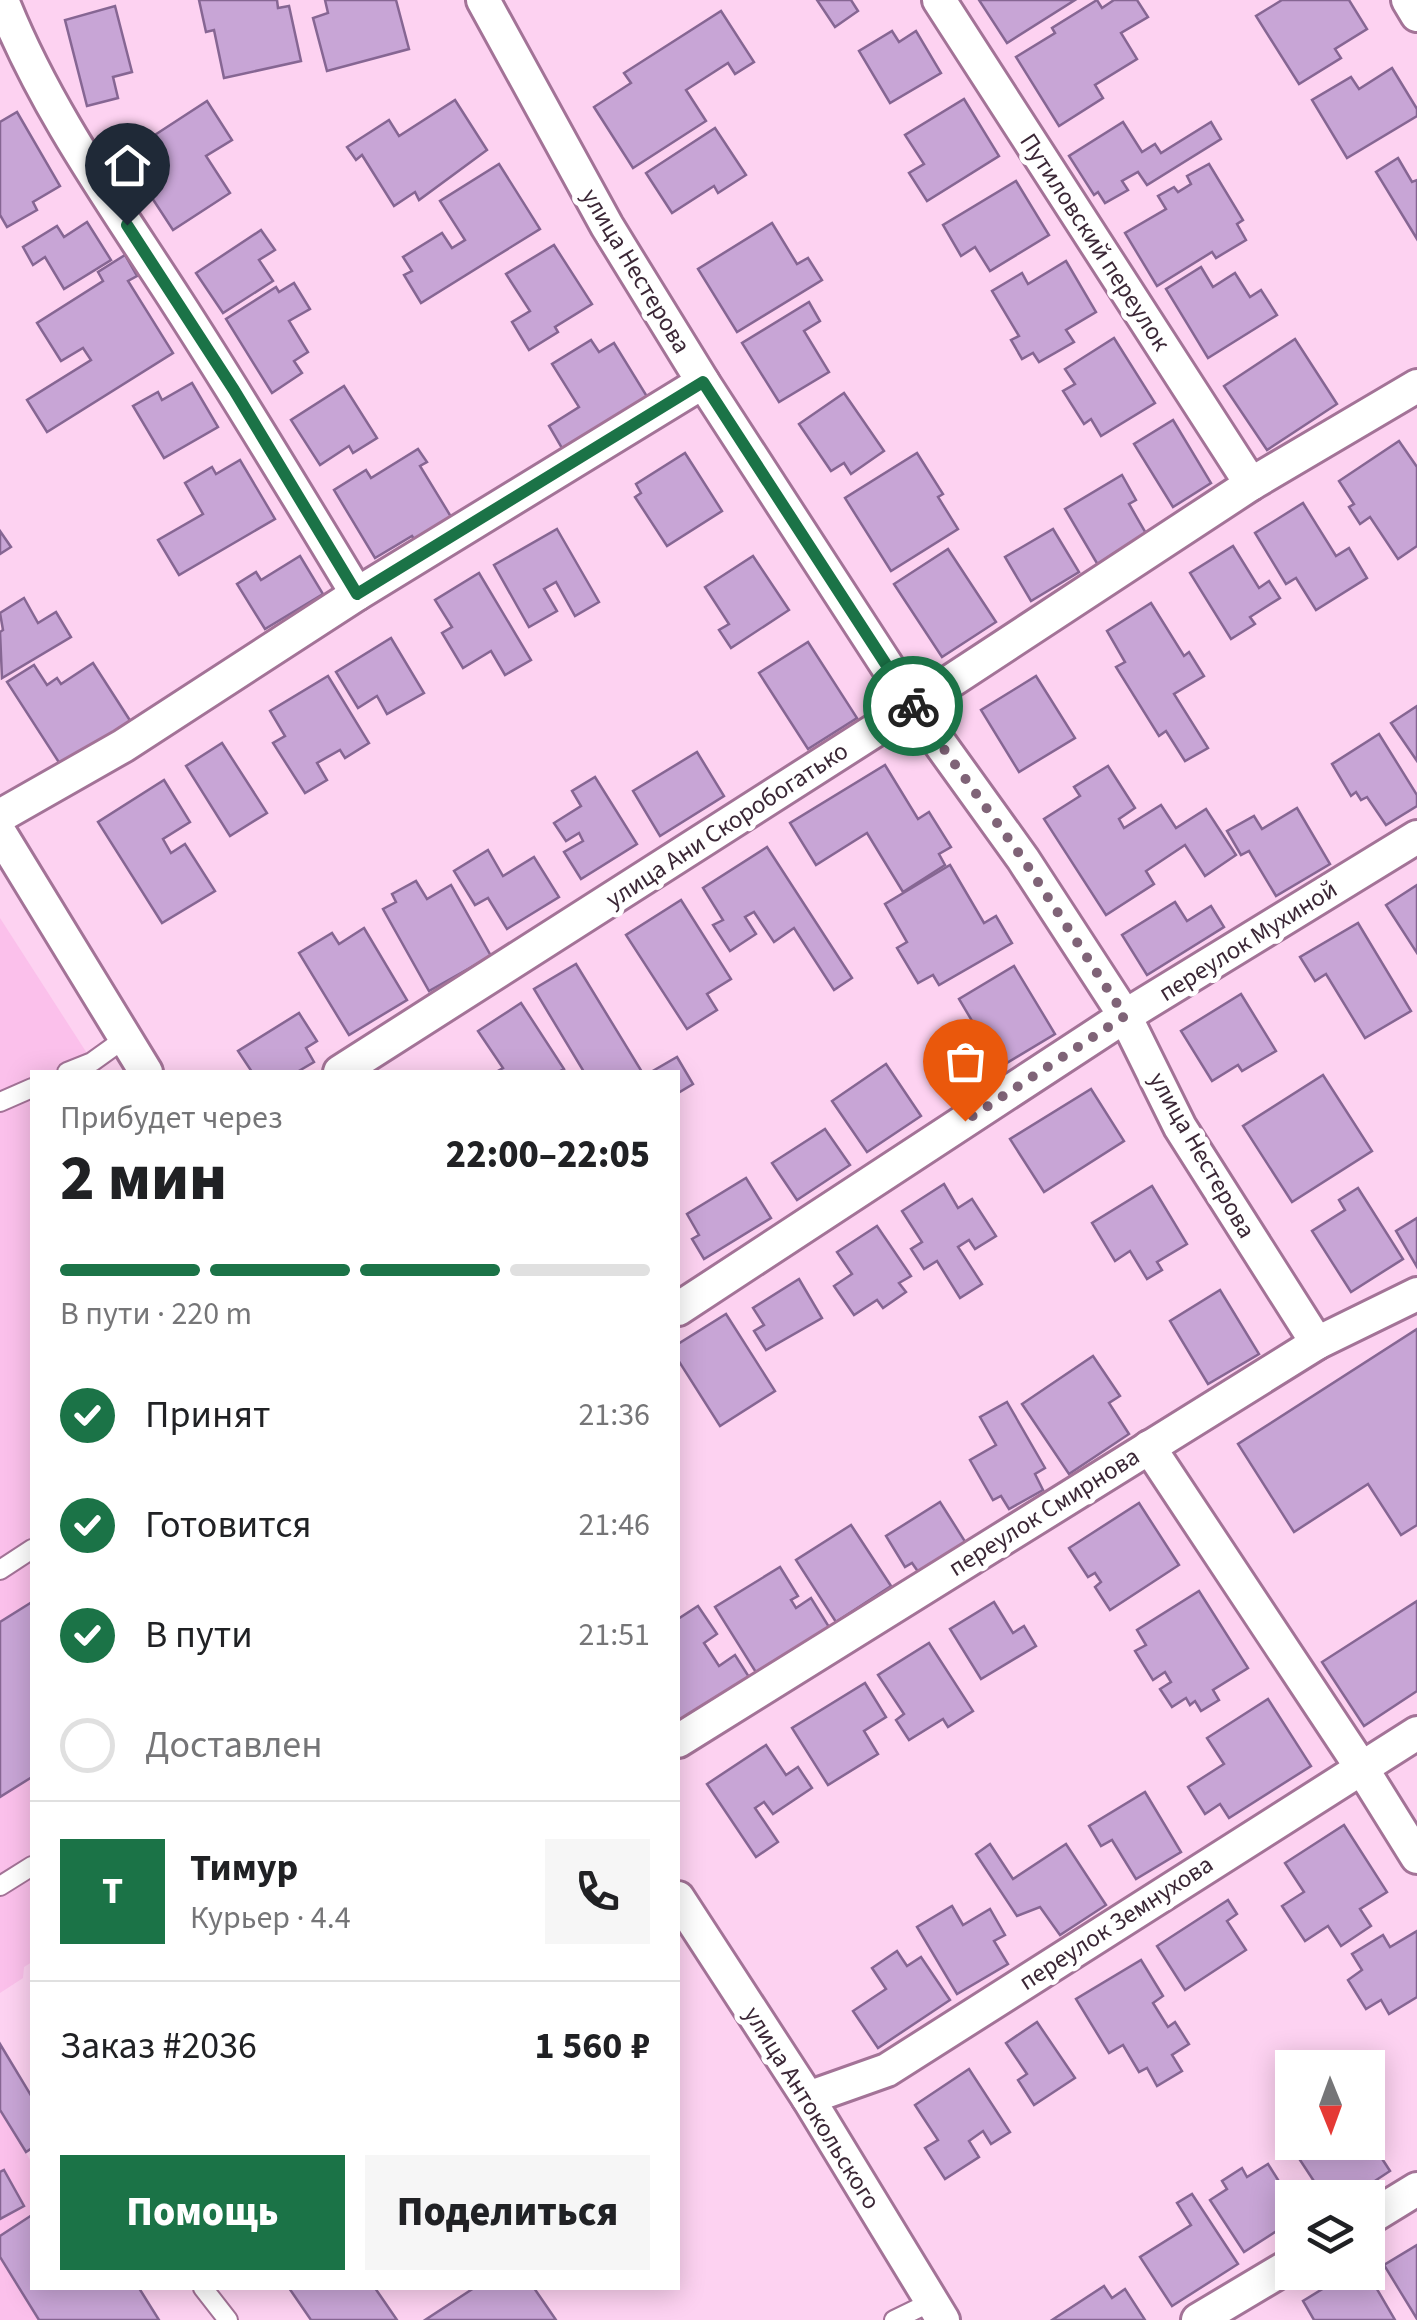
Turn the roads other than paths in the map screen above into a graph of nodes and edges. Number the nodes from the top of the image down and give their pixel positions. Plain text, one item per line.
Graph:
1 (2, 0) edge
2 (483, 0) edge
3 (940, 0) edge
4 (1408, 0) edge
5 (1417, 14) edge
6 (703, 382) junction
7 (1417, 386) edge
8 (1251, 484) junction
9 (357, 594) junction
10 (912, 706) junction
11 (0, 816) edge
12 (0, 833) edge
13 (1417, 838) edge
14 (1125, 1016) junction
15 (124, 1039) junction
16 (72, 1070) edge
17 (145, 1070) edge
18 (343, 1070) edge
19 (30, 1089) edge
20 (0, 1102) edge
21 (1417, 1294) edge
22 (680, 1308) edge
23 (1318, 1343) junction
24 (1149, 1447) junction
25 (30, 1550) edge
26 (0, 1570) edge
27 (1417, 1733) edge
28 (680, 1740) edge
29 (1361, 1767) junction
30 (1417, 1857) edge
31 (30, 1867) edge
32 (0, 1886) edge
33 (680, 1901) edge
34 (808, 2098) junction
35 (1417, 2189) edge
36 (1385, 2209) edge
37 (1275, 2274) edge
38 (205, 2290) edge
39 (937, 2311) edge
40 (228, 2320) edge
41 (894, 2320) edge
42 (1198, 2320) edge

1 - 9 street
2 - 6 street, улица Нестерова
3 - 8 street, Путиловский переулок
4 - 5 street
6 - 9 street
6 - 10 street, улица Нестерова
7 - 8 street, улица Ани Скоробогатько
8 - 10 street, улица Ани Скоробогатько
9 - 11 street
10 - 14 street, улица Нестерова
10 - 18 street, улица Ани Скоробогатько
12 - 15 street
13 - 14 street, переулок Мухиной
14 - 22 street, переулок Мухиной
14 - 23 street, улица Нестерова
15 - 16 lane
15 - 17 street
19 - 20 lane
21 - 23 street, переулок Смирнова
23 - 24 street, переулок Смирнова
24 - 28 street, переулок Смирнова
24 - 29 street
25 - 26 lane
27 - 29 street, переулок Земнухова
29 - 30 street
29 - 34 street, переулок Земнухова
31 - 32 lane
33 - 34 street, улица Антокольского
34 - 39 street, улица Антокольского
35 - 36 street
37 - 42 street
38 - 40 lane
39 - 41 lane

